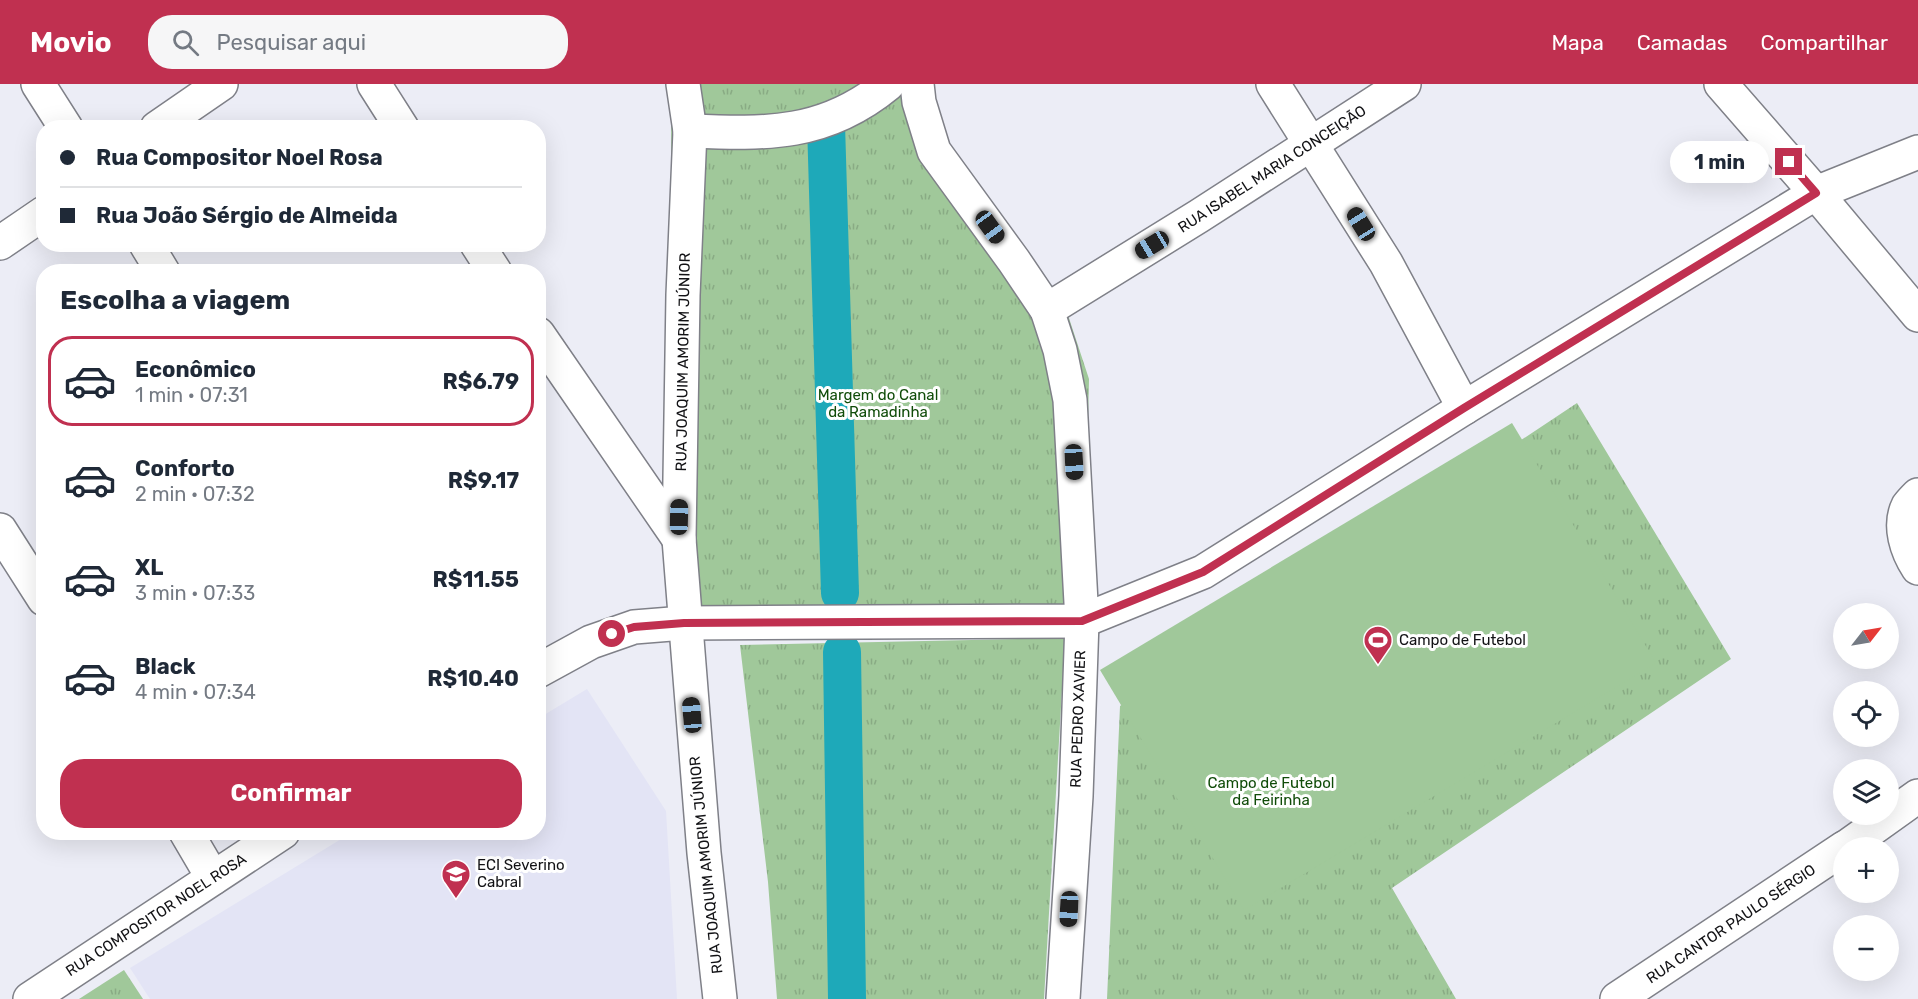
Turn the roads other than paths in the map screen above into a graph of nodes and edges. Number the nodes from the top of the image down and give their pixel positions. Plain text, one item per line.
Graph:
1 (38, 84) edge
2 (221, 84) edge
3 (374, 84) edge
4 (683, 84) edge
5 (888, 84) edge
6 (916, 84) edge
7 (1273, 84) edge
8 (1404, 84) edge
9 (1721, 84) edge
10 (61, 120) edge
11 (169, 120) edge
12 (397, 120) edge
13 (690, 131) junction
14 (1311, 144) junction
15 (1918, 152) edge
16 (1816, 193) junction
17 (36, 218) edge
18 (0, 243) edge
19 (1047, 310) junction
20 (1918, 315) edge
21 (546, 346) edge
22 (1464, 408) junction
23 (1918, 495) edge
24 (0, 530) edge
25 (679, 539) junction
26 (1918, 568) edge
27 (36, 586) edge
28 (1082, 621) junction
29 (684, 623) junction
30 (546, 667) edge
31 (1918, 796) edge
32 (1860, 837) edge
33 (191, 840) edge
34 (271, 840) edge
35 (1833, 855) edge
36 (213, 878) junction
37 (30, 999) edge
38 (720, 999) edge
39 (1063, 999) edge
40 (1617, 999) edge

1 - 10 street
2 - 11 street
3 - 12 street
4 - 13 street, RUA JOAQUIM AMORIM JÚNIOR
5 - 13 street
6 - 19 street, RUA PEDRO XAVIER
7 - 14 street
8 - 14 street, RUA ISABEL MARIA CONCEIÇÃO
9 - 16 street
13 - 25 street, RUA JOAQUIM AMORIM JÚNIOR
14 - 19 street, RUA ISABEL MARIA CONCEIÇÃO
14 - 22 street
15 - 16 street
16 - 20 street
16 - 22 street
17 - 18 street
19 - 28 street, RUA PEDRO XAVIER
21 - 25 street
22 - 28 street
23 - 26 street
24 - 27 street
25 - 29 street, RUA JOAQUIM AMORIM JÚNIOR
28 - 29 street
28 - 39 street, RUA PEDRO XAVIER
29 - 30 street
29 - 38 street, RUA JOAQUIM AMORIM JÚNIOR
31 - 32 street, RUA CANTOR PAULO SÉRGIO
33 - 36 street
34 - 36 street, RUA COMPOSITOR NOEL ROSA
35 - 40 street, RUA CANTOR PAULO SÉRGIO
36 - 37 street, RUA COMPOSITOR NOEL ROSA

